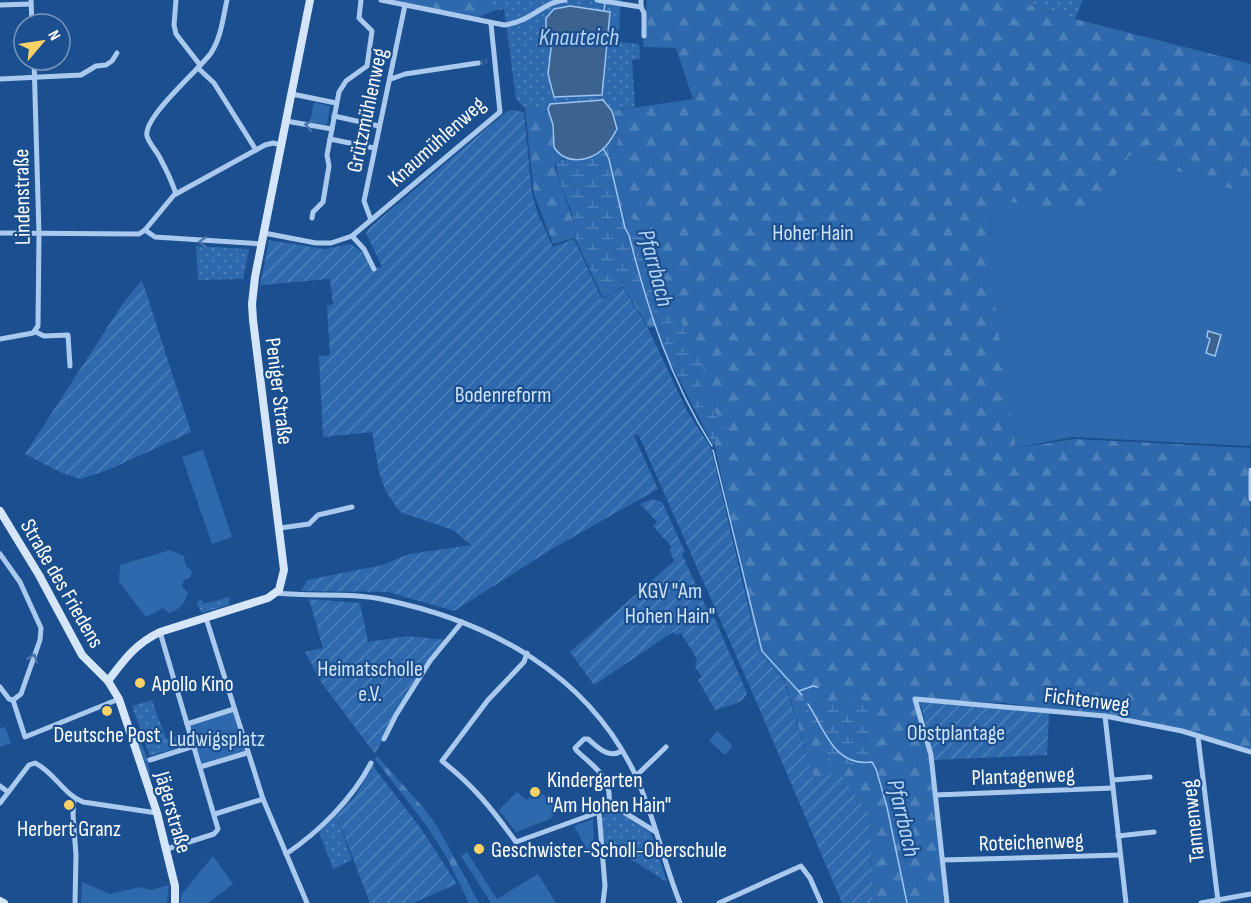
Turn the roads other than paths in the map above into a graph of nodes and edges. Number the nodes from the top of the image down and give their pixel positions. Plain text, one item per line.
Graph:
1 (176, 0) edge
2 (227, 0) edge
3 (310, 0) edge
4 (361, 0) edge
5 (381, 0) edge
6 (565, 0) edge
7 (597, 0) edge
8 (31, 2) edge
9 (641, 3) edge
10 (405, 5) junction
11 (0, 6) edge
12 (491, 24) junction
13 (644, 36) dead end
14 (117, 53) dead end
15 (495, 60) junction
16 (487, 61) tunnel mouth
17 (478, 63) tunnel mouth
18 (199, 67) junction
19 (34, 72) edge
20 (34, 78) junction
21 (0, 79) edge
22 (391, 79) junction
23 (292, 94) junction
24 (336, 103) junction
25 (334, 116) junction
26 (286, 121) junction
27 (379, 126) junction
28 (332, 129) junction
29 (330, 139) junction
30 (282, 145) junction
31 (374, 148) junction
32 (256, 150) junction
33 (176, 194) junction
34 (312, 218) dead end
35 (371, 220) junction
36 (145, 230) junction
37 (0, 233) edge
38 (264, 233) junction
39 (39, 234) junction
40 (352, 236) junction
41 (262, 244) junction
42 (374, 269) dead end
43 (35, 332) junction
44 (0, 339) edge
45 (70, 366) dead end
46 (1251, 470) edge
47 (1251, 500) edge
48 (352, 507) dead end
49 (0, 512) edge
50 (280, 528) junction
51 (0, 554) edge
52 (20, 567) dead end
53 (13, 571) junction
54 (277, 593) junction
55 (207, 618) junction
56 (462, 622) junction
57 (160, 632) junction
58 (527, 653) junction
59 (108, 681) junction
60 (0, 687) edge
61 (119, 699) junction
62 (13, 700) junction
63 (234, 709) junction
64 (1105, 716) junction
65 (187, 724) junction
66 (1198, 737) junction
67 (384, 739) dead end
68 (194, 746) junction
69 (666, 747) dead end
70 (622, 751) junction
71 (1251, 752) edge
72 (247, 753) junction
73 (150, 760) dead end
74 (371, 763) dead end
75 (200, 767) junction
76 (636, 776) junction
77 (1150, 777) dead end
78 (1113, 780) junction
79 (0, 786) edge
80 (1113, 788) junction
81 (8, 792) junction
82 (935, 795) junction
83 (74, 798) junction
84 (263, 799) junction
85 (0, 802) edge
86 (609, 803) junction
87 (599, 812) junction
88 (157, 813) junction
89 (214, 814) junction
90 (656, 832) junction
91 (1154, 832) dead end
92 (1118, 836) junction
93 (167, 849) junction
94 (286, 854) junction
95 (1120, 855) junction
96 (943, 860) junction
97 (1251, 894) edge
98 (1218, 901) junction
99 (75, 903) edge
100 (175, 903) edge
101 (307, 903) edge
102 (603, 903) edge
103 (680, 903) edge
104 (719, 903) edge
105 (821, 903) edge
106 (947, 903) edge
107 (1126, 903) edge
108 (1201, 903) edge

1 - 18 street
2 - 18 street
3 - 23 street, Peniger Straße
4 - 24 street
5 - 10 street
6 - 12 street
7 - 9 street
8 - 11 street
9 - 13 street
10 - 12 street
10 - 22 street, Grützmühlenweg
12 - 15 street, Knaumühlenweg
14 - 20 street
15 - 16 street
15 - 35 street, Knaumühlenweg
17 - 22 street
18 - 32 street
18 - 33 street
19 - 20 street, Lindenstraße
20 - 21 street
20 - 39 street, Lindenstraße
22 - 27 street, Grützmühlenweg
23 - 24 street
23 - 26 street, Peniger Straße
24 - 25 street
25 - 27 street
25 - 28 street
28 -> 26 street
26 - 30 street, Peniger Straße
27 - 31 street, Grützmühlenweg
28 - 29 street
29 - 31 street
29 - 34 street
30 - 32 street
30 - 38 street, Peniger Straße
31 - 35 street, Grützmühlenweg
32 - 33 street
33 - 36 street
35 - 40 street, Knaumühlenweg
36 - 39 street
41 -> 36 street
37 - 39 street
38 - 40 street, Knaumühlenweg
38 - 41 street, Peniger Straße
39 - 43 street, Lindenstraße
40 - 42 street
41 - 50 street, Peniger Straße
43 - 44 street
43 - 45 street
46 - 47 street
48 - 50 street
49 - 59 street, Straße des Friedens
50 - 54 street, Peniger Straße
51 - 53 street
52 - 53 street
62 -> 53 street
54 - 55 street
54 - 56 street
55 - 57 street
55 - 63 street
56 - 58 street
56 - 67 street
57 - 59 street
57 - 65 street
58 - 70 street
58 - 87 street
59 - 61 street, Straße des Friedens
60 - 62 street
61 - 62 street
61 - 88 street, Jägerstraße
63 - 65 street
63 - 72 street
64 - 66 street, Fichtenweg
64 - 78 street
64 - 82 street, Fichtenweg
65 - 68 street
66 - 71 street, Fichtenweg
66 - 98 street, Tannenweg
68 - 73 street
68 - 75 street
69 - 76 street
70 - 76 street
70 - 86 street
72 - 75 street
72 - 84 street
74 - 94 street
75 - 89 street
76 - 90 street
77 - 78 street
78 - 80 street
79 - 81 street
80 - 82 street, Plantagenweg
80 - 92 street
81 - 83 street
81 - 85 street
82 - 96 street
83 - 88 street
83 - 99 street
84 - 89 street
84 - 94 street
86 - 87 street
86 - 90 street
87 - 102 street
88 - 93 street, Jägerstraße
89 - 93 street
90 - 103 street
91 - 92 street
92 - 95 street
93 - 100 street, Jägerstraße
94 - 101 street
95 - 96 street, Roteichenweg
95 - 107 street
96 - 106 street
97 - 98 street
98 - 108 street
104 - 105 street

